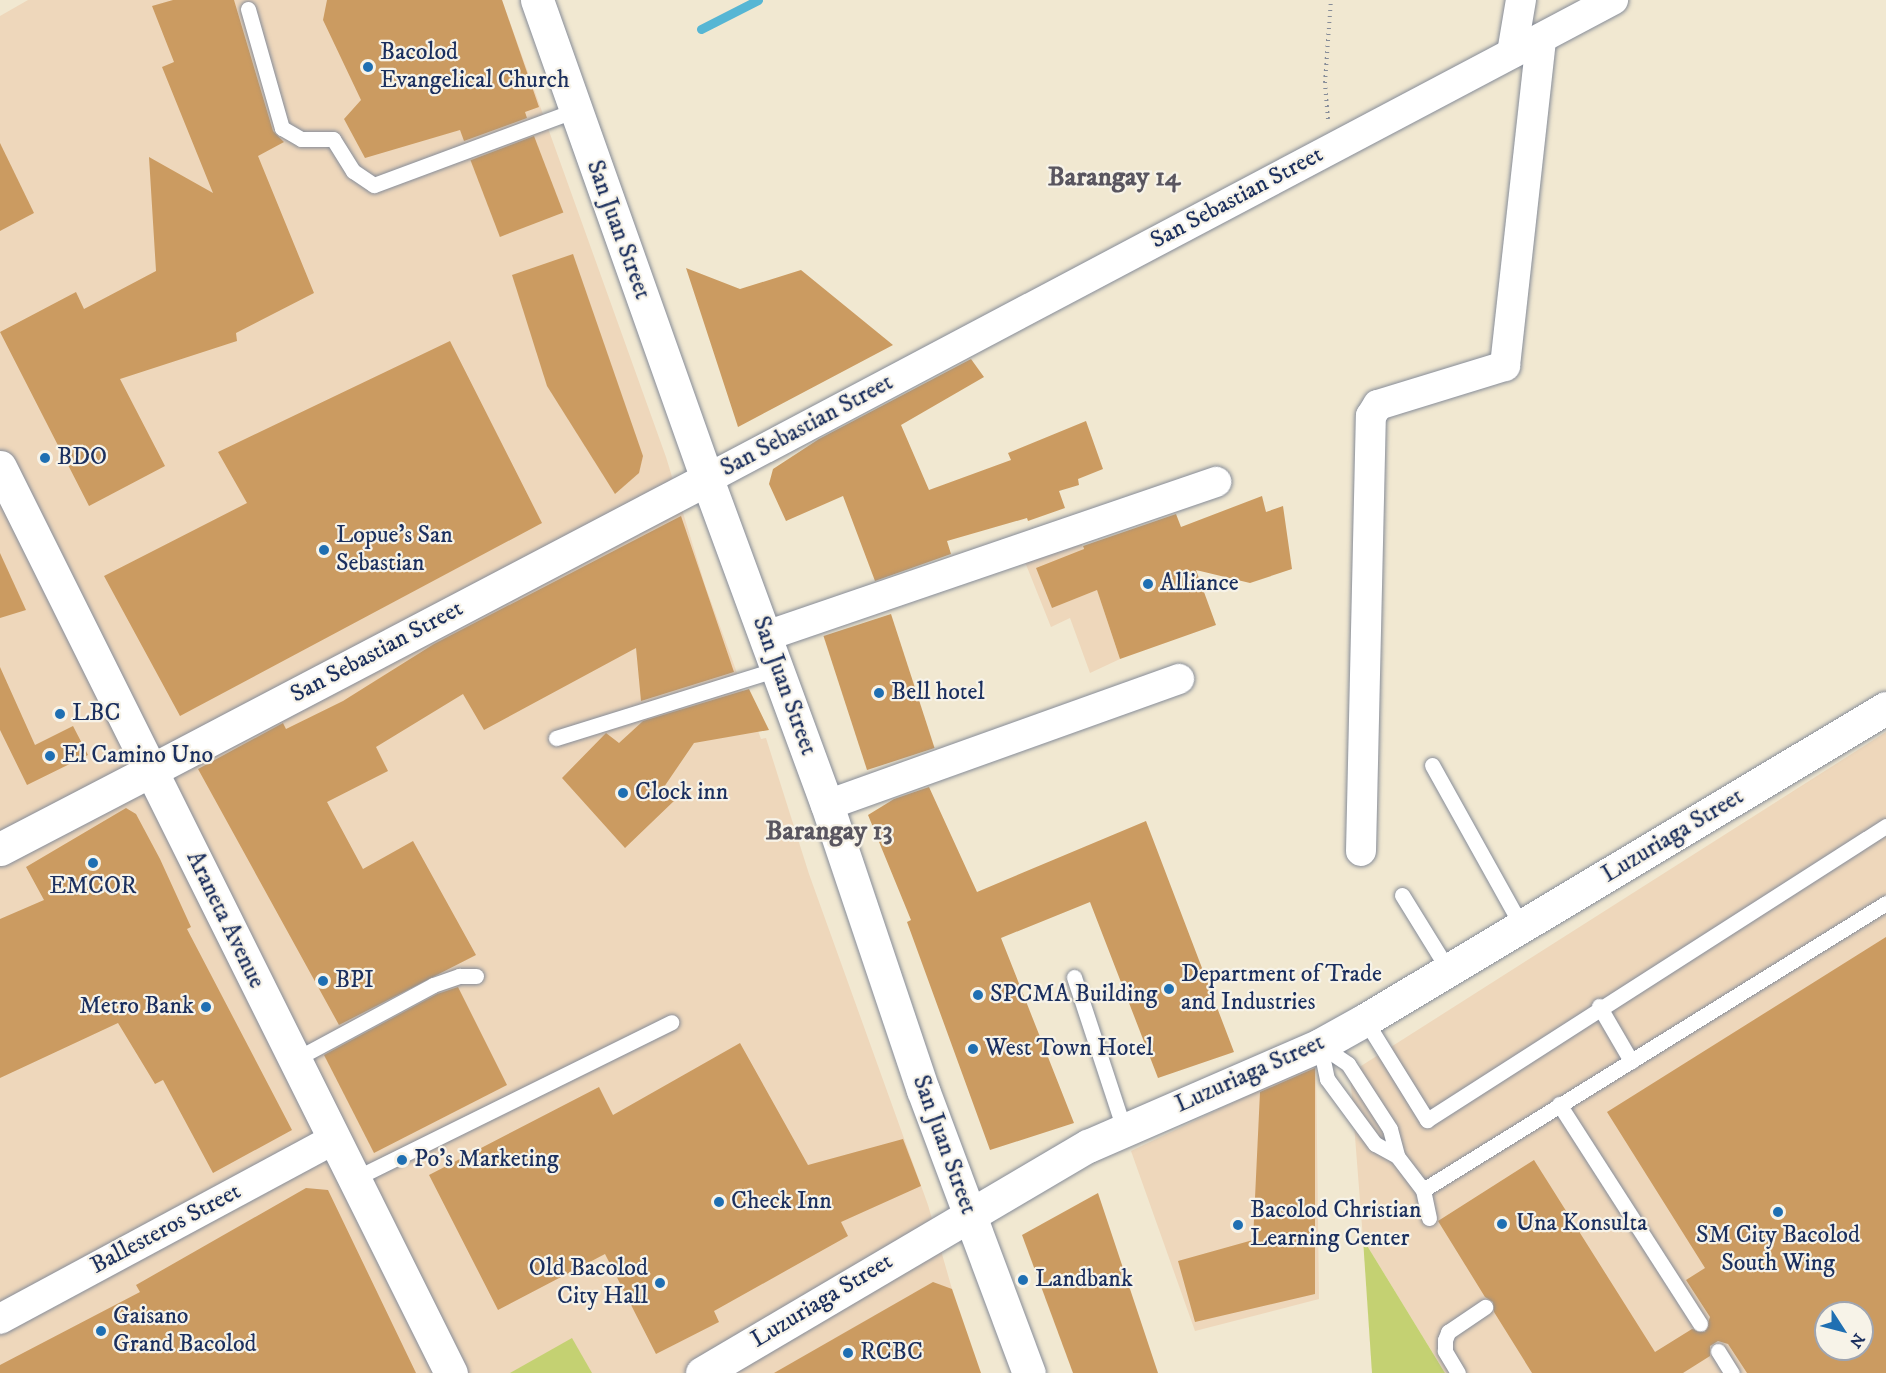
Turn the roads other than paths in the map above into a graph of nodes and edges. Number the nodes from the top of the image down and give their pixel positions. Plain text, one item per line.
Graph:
1 (537, 0) edge
2 (1521, 0) edge
3 (1613, 0) edge
4 (248, 9) dead end
5 (1541, 40) junction
6 (1512, 53) junction
7 (576, 110) junction
8 (0, 467) edge
9 (706, 479) junction
10 (1216, 483) dead end
11 (766, 636) junction
12 (777, 669) junction
13 (1179, 679) dead end
14 (1886, 708) edge
15 (556, 738) dead end
16 (1432, 765) dead end
17 (152, 770) junction
18 (827, 805) junction
19 (1886, 826) edge
20 (0, 849) edge
21 (1361, 851) dead end
22 (1402, 895) dead end
23 (1886, 903) edge
24 (1522, 927) junction
25 (1449, 971) junction
26 (476, 975) dead end
27 (1074, 977) dead end
28 (1599, 1006) junction
29 (1365, 1020) junction
30 (671, 1022) dead end
31 (1320, 1045) junction
32 (294, 1060) junction
33 (1631, 1061) junction
34 (1559, 1104) junction
35 (1124, 1129) junction
36 (334, 1139) junction
37 (1397, 1156) junction
38 (354, 1179) junction
39 (1423, 1190) junction
40 (968, 1214) junction
41 (1429, 1218) dead end
42 (1485, 1307) dead end
43 (0, 1319) edge
44 (1700, 1324) dead end
45 (1718, 1351) dead end
46 (451, 1373) edge
47 (702, 1373) edge
48 (1029, 1373) edge
49 (1458, 1373) edge
50 (1732, 1373) edge

1 - 7 main road, San Juan Street
2 - 6 street
3 - 5 street, San Sebastian Street
4 - 7 lane
5 - 6 street, San Sebastian Street
5 - 21 street
6 - 9 street, San Sebastian Street
7 - 9 main road, San Juan Street
8 - 17 main road, Araneta Avenue
9 - 11 main road, San Juan Street
9 - 17 main road, San Sebastian Street
10 - 11 street
11 - 12 main road, San Juan Street
12 - 15 lane
12 - 18 main road, San Juan Street
13 - 18 street
14 - 24 main road, Luzuriaga Street
16 - 24 lane
17 - 20 main road, San Sebastian Street
17 - 32 main road, Araneta Avenue
18 - 40 main road, San Juan Street
19 - 28 lane
22 - 25 lane
23 - 33 lane
24 - 25 main road, Luzuriaga Street
25 - 29 main road, Luzuriaga Street
26 - 32 lane
27 - 35 lane
28 - 29 lane
28 - 33 lane
29 - 31 main road, Luzuriaga Street
30 - 38 lane
31 - 35 main road, Luzuriaga Street
31 - 37 lane
31 - 37 lane
32 - 36 main road, Araneta Avenue
33 - 34 lane
34 - 39 lane
34 - 44 lane
35 - 40 main road, Luzuriaga Street
36 - 38 main road, Araneta Avenue
36 - 43 street, Ballesteros Street
37 - 39 lane
38 - 46 main road, Araneta Avenue
39 - 41 lane
40 - 47 main road, Luzuriaga Street
40 - 48 main road, San Juan Street
42 - 49 lane
45 - 50 lane

